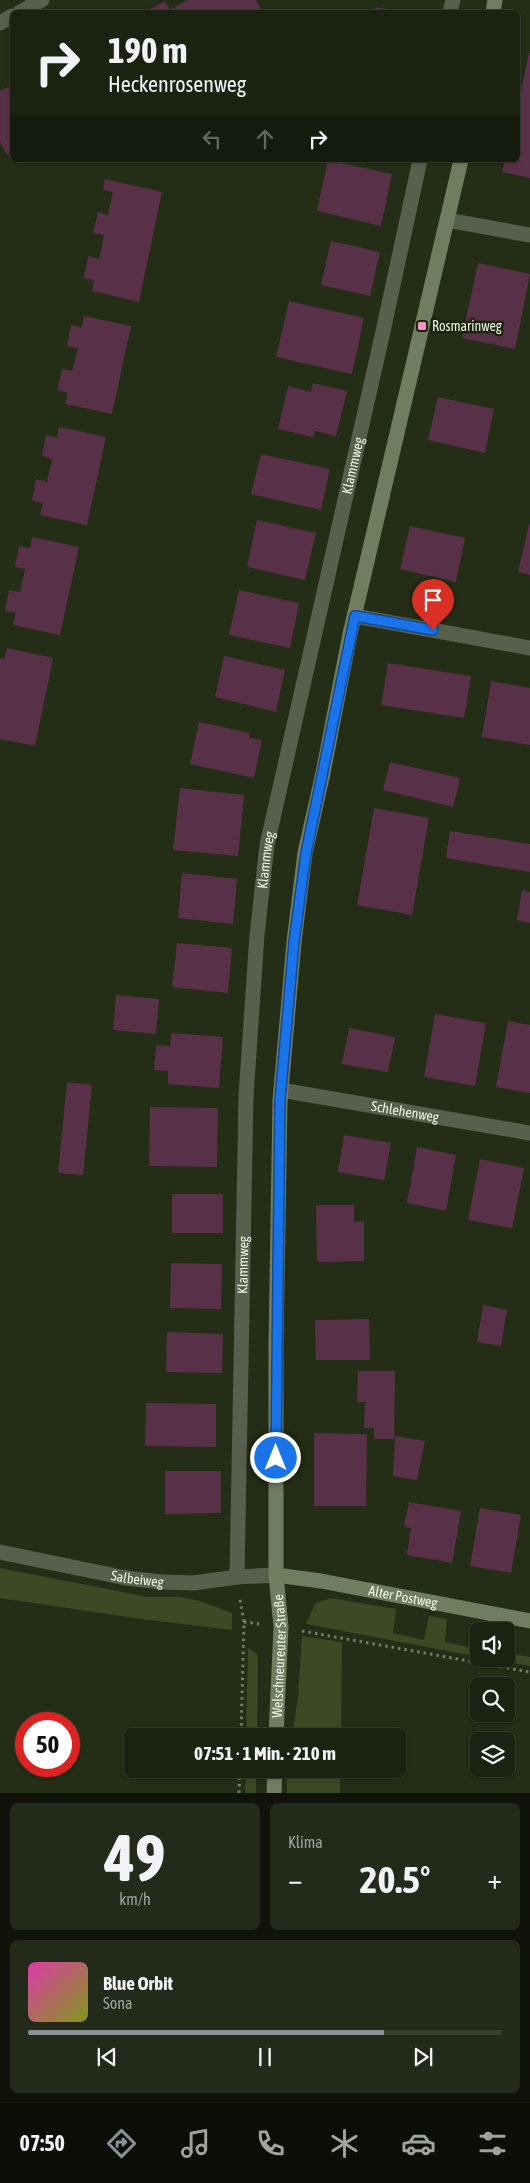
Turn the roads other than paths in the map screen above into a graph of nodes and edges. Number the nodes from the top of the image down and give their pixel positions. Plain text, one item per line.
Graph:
1 (42, 0) edge
2 (24, 10) edge
3 (420, 162) edge
4 (461, 162) edge
5 (447, 220) junction
6 (530, 234) edge
7 (355, 616) junction
8 (530, 648) edge
9 (281, 1090) junction
10 (530, 1133) edge
11 (0, 1552) edge
12 (276, 1575) junction
13 (237, 1577) junction
14 (530, 1621) edge
15 (276, 1728) edge
16 (275, 1778) edge
17 (274, 1793) edge

1 - 2 street
3 - 13 street, Klammweg
4 - 5 main road
5 - 6 street
5 - 7 main road
7 - 8 street
7 - 9 main road
9 - 10 street, Schlehenweg
9 - 12 main road
11 - 13 street, Salbeiweg
12 - 13 street, Salbeiweg
12 - 14 main road, Alter Postweg
12 - 15 main road, Welschneureuter Straße
16 - 17 main road

